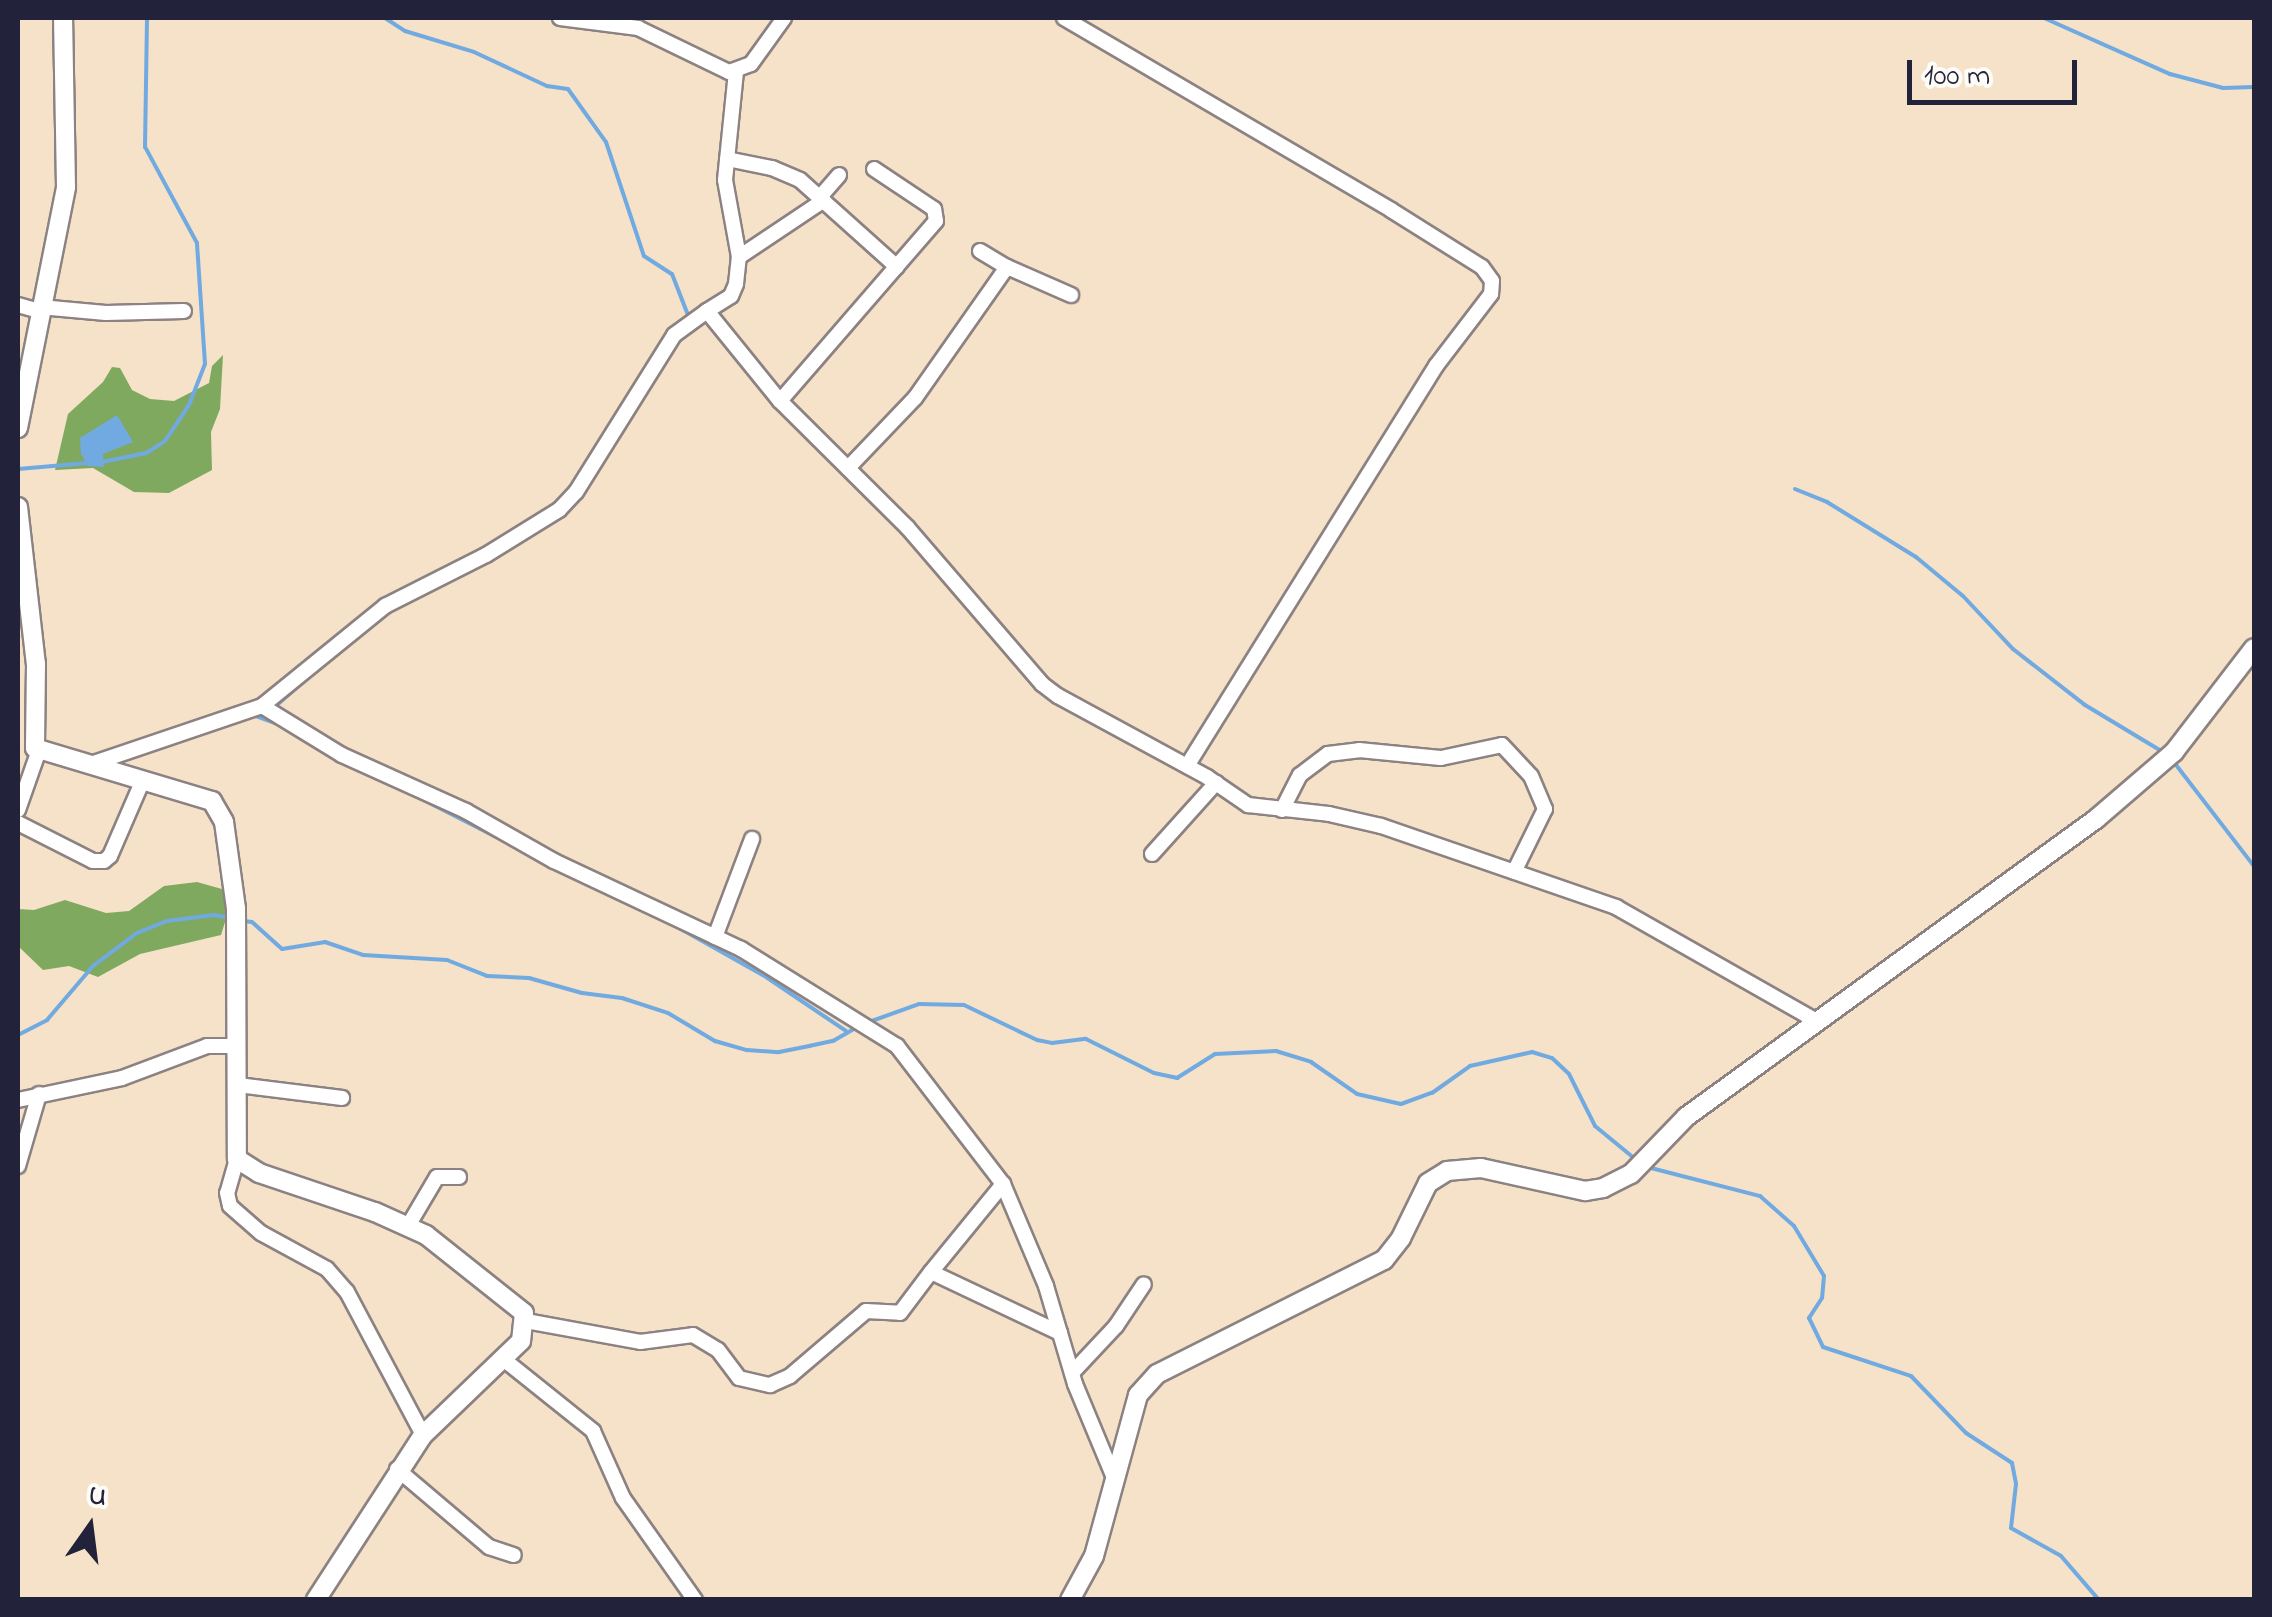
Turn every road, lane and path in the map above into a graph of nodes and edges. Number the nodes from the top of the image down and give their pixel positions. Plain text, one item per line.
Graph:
1 (62, 18) edge
2 (560, 18) edge
3 (784, 18) edge
4 (1064, 18) edge
5 (736, 71) junction
6 (727, 159) junction
7 (874, 169) dead end
8 (839, 175) dead end
9 (822, 199) junction
10 (980, 251) dead end
11 (739, 258) junction
12 (896, 266) junction
13 (1007, 267) junction
14 (1071, 295) dead end
15 (18, 305) edge
16 (40, 309) junction
17 (184, 311) dead end
18 (707, 311) junction
19 (780, 401) junction
20 (18, 428) edge
21 (848, 468) junction
22 (18, 507) edge
23 (24, 614) edge
24 (2254, 648) edge
25 (262, 706) junction
26 (30, 746) edge
27 (91, 764) junction
28 (1187, 766) junction
29 (142, 782) junction
30 (1216, 783) junction
31 (18, 810) edge
32 (1282, 810) junction
33 (18, 823) edge
34 (752, 839) dead end
35 (1152, 854) dead end
36 (1514, 872) junction
37 (715, 937) junction
38 (1815, 1020) junction
39 (238, 1046) junction
40 (238, 1085) junction
41 (40, 1094) junction
42 (342, 1098) dead end
43 (18, 1100) edge
44 (237, 1159) junction
45 (18, 1166) edge
46 (459, 1177) dead end
47 (1003, 1184) junction
48 (408, 1226) junction
49 (932, 1272) junction
50 (1144, 1284) dead end
51 (526, 1321) junction
52 (1060, 1333) junction
53 (502, 1358) junction
54 (1072, 1373) junction
55 (423, 1435) junction
56 (397, 1469) junction
57 (1115, 1480) junction
58 (514, 1555) dead end
59 (689, 1598) edge
60 (316, 1600) edge
61 (1070, 1600) edge

1 - 16 street
2 - 5 street
3 - 5 street
4 - 28 street
5 - 6 street
6 - 9 street
6 - 11 street
7 - 12 street
8 - 9 street
9 - 11 street
9 - 12 street
10 - 13 street
11 - 18 street
12 - 19 street
13 - 14 street
13 - 21 street
15 - 16 street
16 - 17 street
16 - 20 street
18 - 19 street
18 - 25 street
19 - 21 street
21 - 28 street
22 - 23 street
23 - 26 street
24 - 38 street
25 - 27 street
25 - 37 street
26 - 27 street
26 - 31 street
27 - 29 street
28 - 30 street
29 - 33 street
29 - 39 street
30 - 32 street
30 - 35 street
32 - 36 street
32 - 36 street
34 - 37 street
36 - 38 street
37 - 47 street
38 - 57 street
39 - 40 street
39 - 41 street
40 - 42 street
40 - 44 street
41 - 43 street
41 - 45 street
44 - 48 street
44 - 55 street
46 - 48 street
47 - 49 street
47 - 52 street
48 - 51 street
49 - 51 street
49 - 52 street
50 - 54 street
51 - 53 street
52 - 54 street
53 - 55 street
53 - 59 street
54 - 57 street
55 - 56 street
56 - 58 street
56 - 60 street
57 - 61 street

